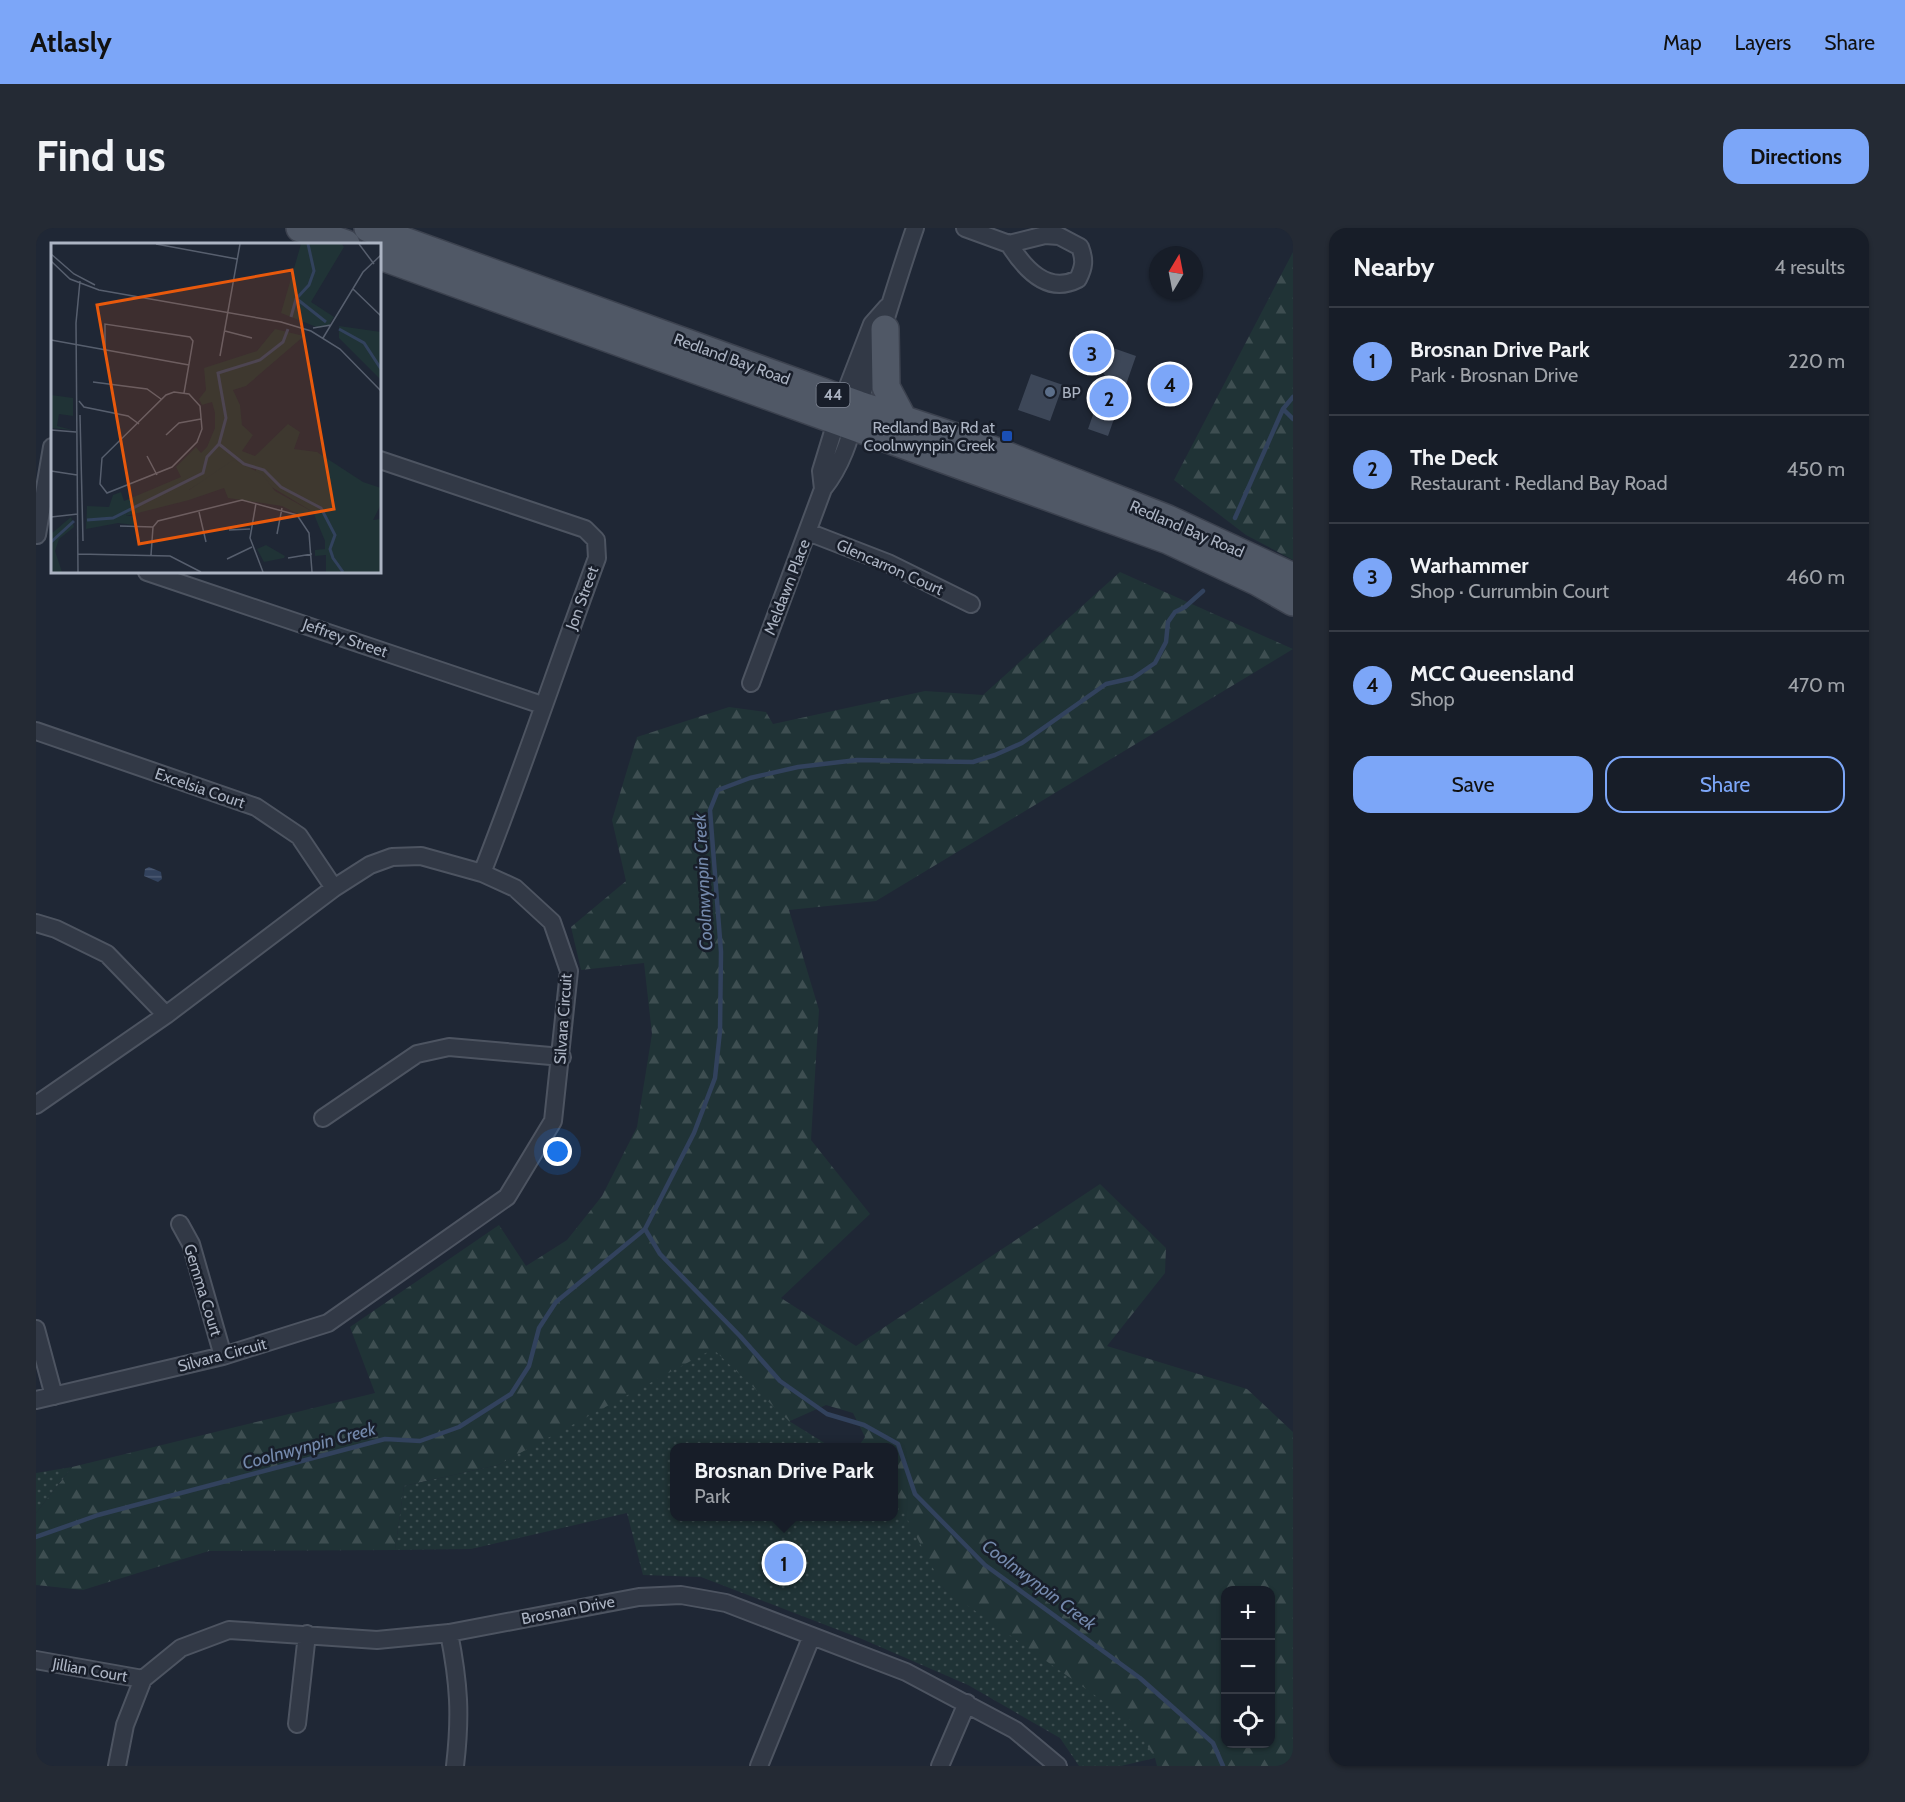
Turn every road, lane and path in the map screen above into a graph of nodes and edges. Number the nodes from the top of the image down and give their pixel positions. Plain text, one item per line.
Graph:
1 (300, 228) edge
2 (368, 228) edge
3 (915, 228) edge
4 (965, 228) edge
5 (343, 243) edge
6 (1009, 244) dead end
7 (381, 256) edge
8 (886, 317) junction
9 (848, 413) junction
10 (903, 419) junction
11 (51, 456) edge
12 (381, 460) edge
13 (808, 532) junction
14 (42, 536) edge
15 (150, 573) edge
16 (1293, 577) edge
17 (1293, 602) edge
18 (971, 604) dead end
19 (751, 683) dead end
20 (542, 705) junction
21 (36, 731) edge
22 (482, 873) junction
23 (334, 888) junction
24 (36, 923) edge
25 (166, 1015) junction
26 (562, 1057) junction
27 (36, 1105) edge
28 (323, 1118) dead end
29 (180, 1224) dead end
30 (36, 1329) edge
31 (223, 1356) junction
32 (54, 1396) junction
33 (36, 1400) edge
34 (449, 1633) junction
35 (307, 1634) junction
36 (812, 1638) junction
37 (36, 1660) edge
38 (143, 1679) junction
39 (968, 1702) junction
40 (297, 1724) dead end
41 (117, 1766) edge
42 (455, 1766) edge
43 (759, 1766) edge
44 (940, 1766) edge
45 (1058, 1766) edge

1 - 5 main road
2 - 9 main road, Redland Bay Road / 44
3 - 8 street
4 - 6 street
7 - 9 main road, Redland Bay Road / 44
8 - 9 street
8 - 9 street
8 - 10 main road
9 - 10 main road, Redland Bay Road / 44
9 - 13 street, Meldawn Place
9 - 17 main road, Redland Bay Road / 44
10 - 16 main road, Redland Bay Road / 44
11 - 14 street
12 - 20 street, Jon Street
13 - 18 street, Glencarron Court
13 - 19 street, Meldawn Place
15 - 20 street, Jeffrey Street
20 - 22 street, Jon Street
21 - 23 street, Excelsia Court
22 - 23 street, Silvara Circuit
22 - 26 street, Silvara Circuit
23 - 25 street, Silvara Circuit
24 - 25 street
25 - 27 street, Silvara Circuit
26 - 28 street
26 - 31 street, Silvara Circuit
29 - 31 street, Gemma Court
30 - 32 street
31 - 32 street, Silvara Circuit
32 - 33 street, Silvara Circuit
34 - 35 street, Brosnan Drive
34 - 36 street, Brosnan Drive
34 - 42 street
35 - 38 street, Brosnan Drive
35 - 40 street
36 - 39 street, Brosnan Drive
36 - 43 street
37 - 38 street, Jillian Court
38 - 41 street, Brosnan Drive
39 - 44 street
39 - 45 street, Brosnan Drive

